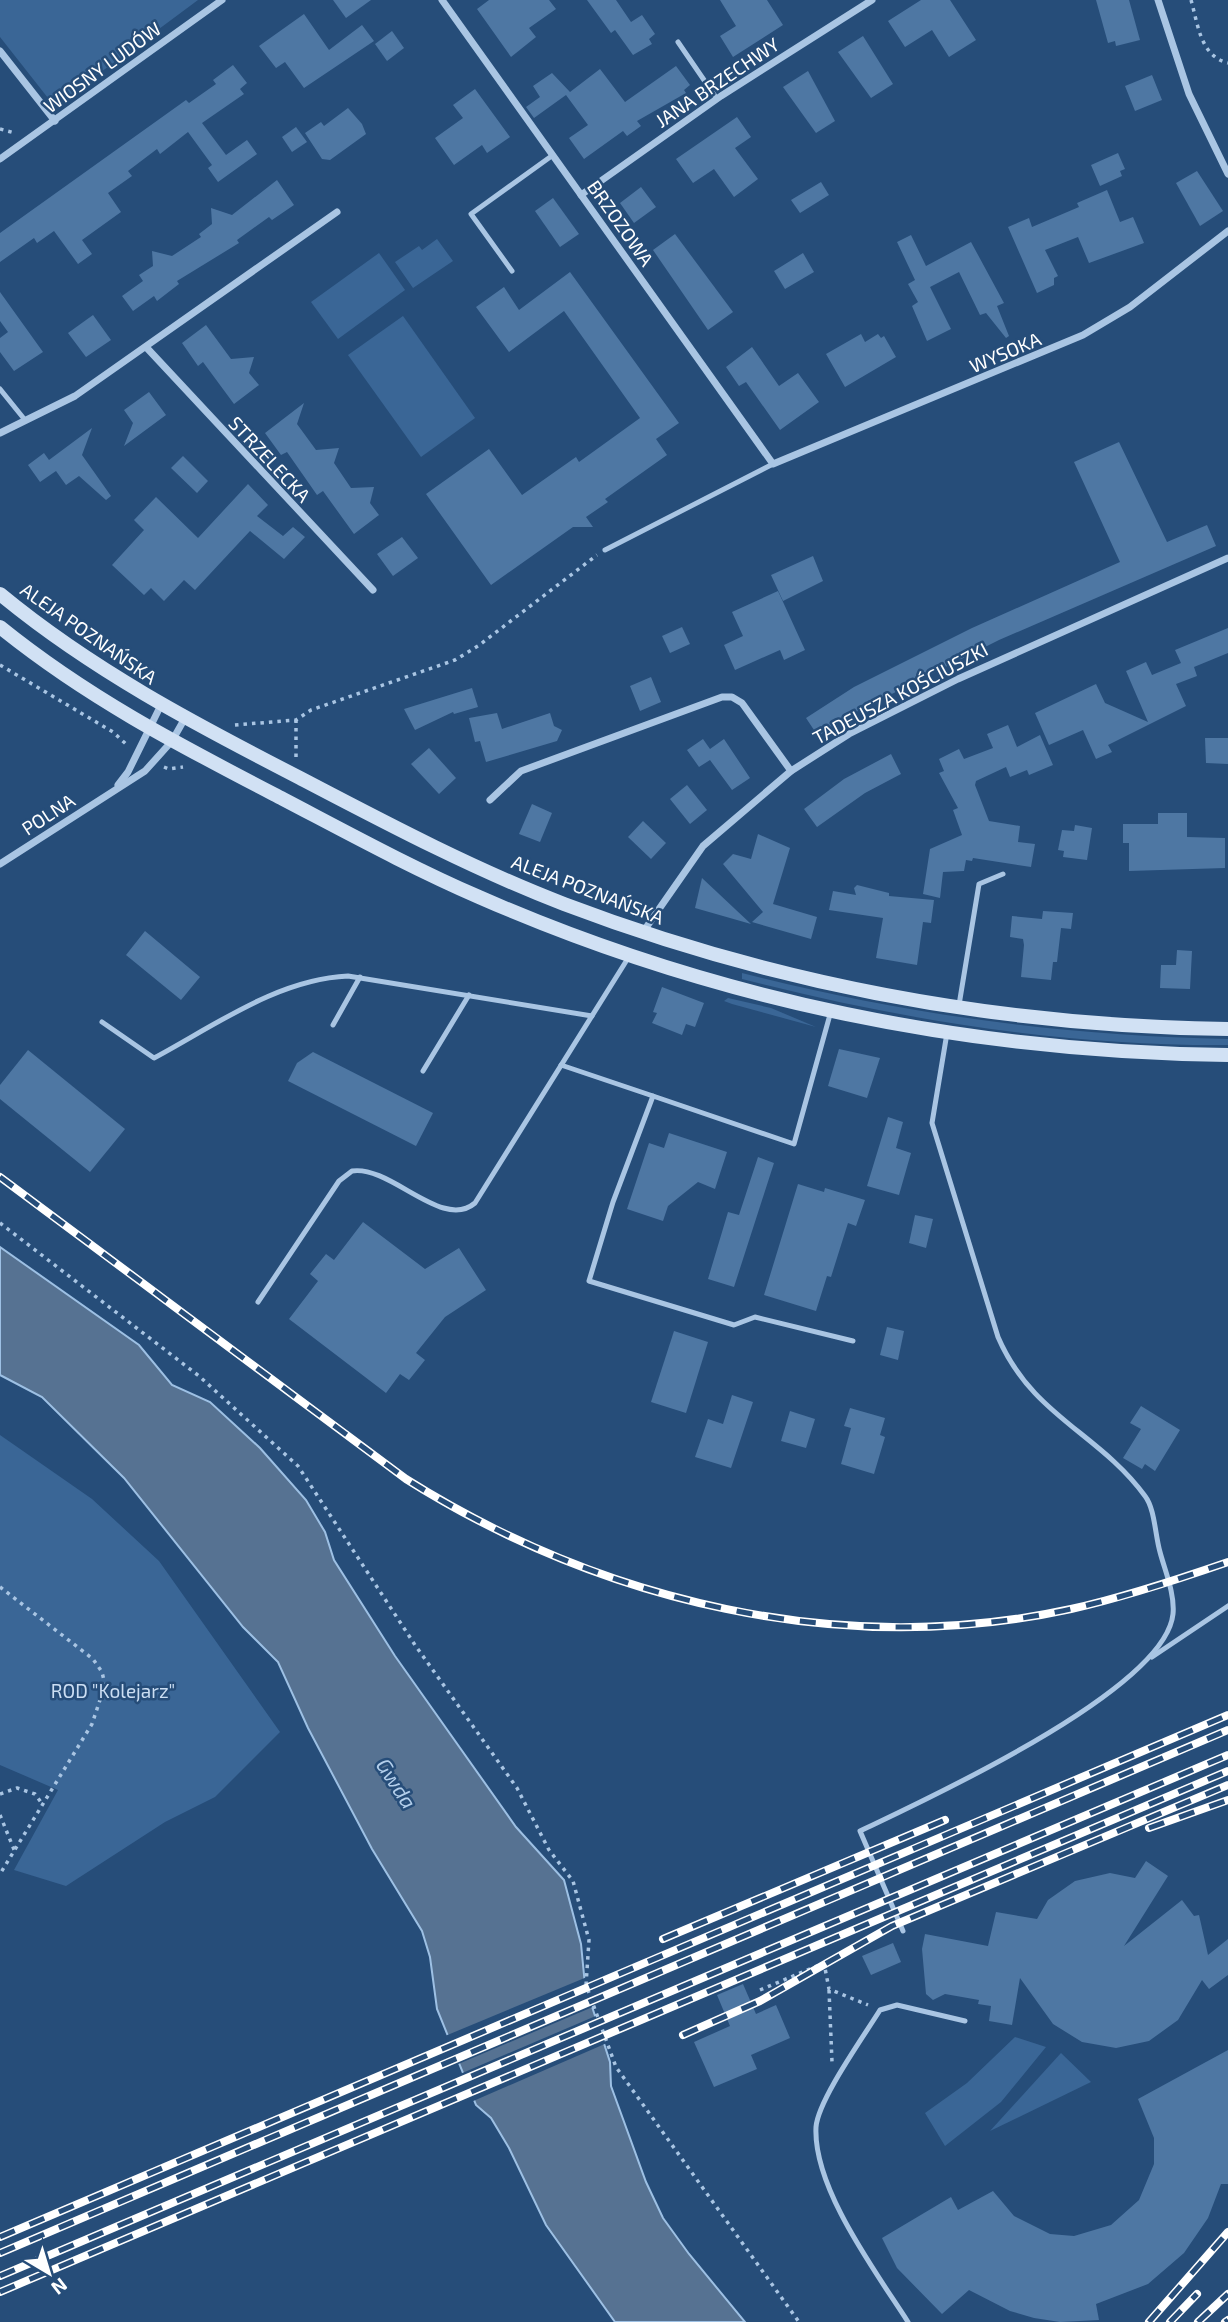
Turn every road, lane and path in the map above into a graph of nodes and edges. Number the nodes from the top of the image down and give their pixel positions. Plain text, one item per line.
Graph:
1 (222, 0) edge
2 (442, 0) edge
3 (872, 0) edge
4 (1158, 0) edge
5 (1191, 0) edge
6 (678, 42) dead end
7 (0, 51) edge
8 (1228, 64) edge
9 (717, 99) junction
10 (55, 121) junction
11 (553, 155) junction
12 (0, 159) edge
13 (1228, 174) edge
14 (582, 195) junction
15 (337, 212) dead end
16 (1228, 231) edge
17 (512, 271) dead end
18 (146, 347) junction
19 (0, 389) edge
20 (25, 421) junction
21 (0, 433) edge
22 (772, 464) junction
23 (604, 550) joint
24 (1228, 558) edge
25 (373, 590) dead end
26 (0, 594) edge
27 (0, 627) edge
28 (0, 665) edge
29 (161, 705) junction
30 (186, 718) junction
31 (296, 720) junction
32 (148, 730) junction
33 (113, 732) dead end
34 (221, 737) junction
35 (172, 741) junction
36 (296, 759) dead end
37 (791, 771) junction
38 (114, 791) junction
39 (490, 800) dead end
40 (0, 864) edge
41 (1003, 874) dead end
42 (643, 932) junction
43 (630, 956) junction
44 (360, 977) junction
45 (469, 995) junction
46 (959, 1008) junction
47 (831, 1011) junction
48 (592, 1016) junction
49 (102, 1022) dead end
50 (332, 1025) dead end
51 (1228, 1029) edge
52 (947, 1033) junction
53 (1228, 1055) edge
54 (561, 1065) junction
55 (422, 1072) dead end
56 (653, 1096) junction
57 (0, 1223) edge
58 (258, 1302) dead end
59 (853, 1341) dead end
60 (0, 1587) edge
61 (1228, 1606) edge
62 (1147, 1661) junction
63 (0, 1794) edge
64 (43, 1805) junction
65 (0, 1815) edge
66 (15, 1852) junction
67 (0, 1874) edge
68 (903, 1931) dead end
69 (829, 1989) junction
70 (760, 1990) dead end
71 (880, 2010) junction
72 (965, 2021) dead end
73 (840, 2076) junction
74 (799, 2322) edge
75 (908, 2322) edge

1 - 10 street, WIOSNY LUDÓW
2 - 11 street, BRZOZOWA
3 - 9 street, JANA BRZECHWY
4 - 13 street
5 - 8 path
6 - 9 lane
7 - 10 street
9 - 14 street, JANA BRZECHWY
10 - 12 street, WIOSNY LUDÓW
11 - 14 street, BRZOZOWA
11 - 17 lane
14 - 22 street, BRZOZOWA
15 - 18 street
16 - 22 street, WYSOKA
18 - 20 street
18 - 25 street, STRZELECKA
19 - 20 lane
20 - 21 street
22 - 23 lane
23 - 31 path
24 - 37 street, TADEUSZA KOŚCIUSZKI
26 - 29 main road, ALEJA POZNAŃSKA
27 - 32 main road
28 - 33 path
29 - 30 main road, ALEJA POZNAŃSKA
29 - 32 street, POLNA
30 - 34 main road, ALEJA POZNAŃSKA
30 - 35 street, POLNA
31 - 34 path
31 - 36 path
32 - 35 main road
32 - 38 street, POLNA
34 - 42 main road, ALEJA POZNAŃSKA
35 - 38 street, POLNA
35 - 43 main road
37 - 39 street
37 - 42 street, TADEUSZA KOŚCIUSZKI
38 - 40 street, POLNA
41 - 46 lane
42 - 43 main road
42 - 46 main road, ALEJA POZNAŃSKA
43 - 47 main road
43 - 48 lane
44 - 45 lane
44 - 49 lane
44 - 50 lane
45 - 48 lane
45 - 55 lane
46 - 51 main road, ALEJA POZNAŃSKA
47 - 52 main road
47 - 56 lane
48 - 54 lane
52 - 53 main road
52 - 62 lane
54 - 56 lane
54 - 58 lane
56 - 59 lane
57 - 74 path
60 - 64 path
61 - 62 lane
62 - 68 lane
63 - 64 path
64 - 66 path
65 - 66 path
66 - 67 path
69 - 70 path
69 - 71 path
69 - 73 path
71 - 72 lane
71 - 73 lane
73 - 75 lane

